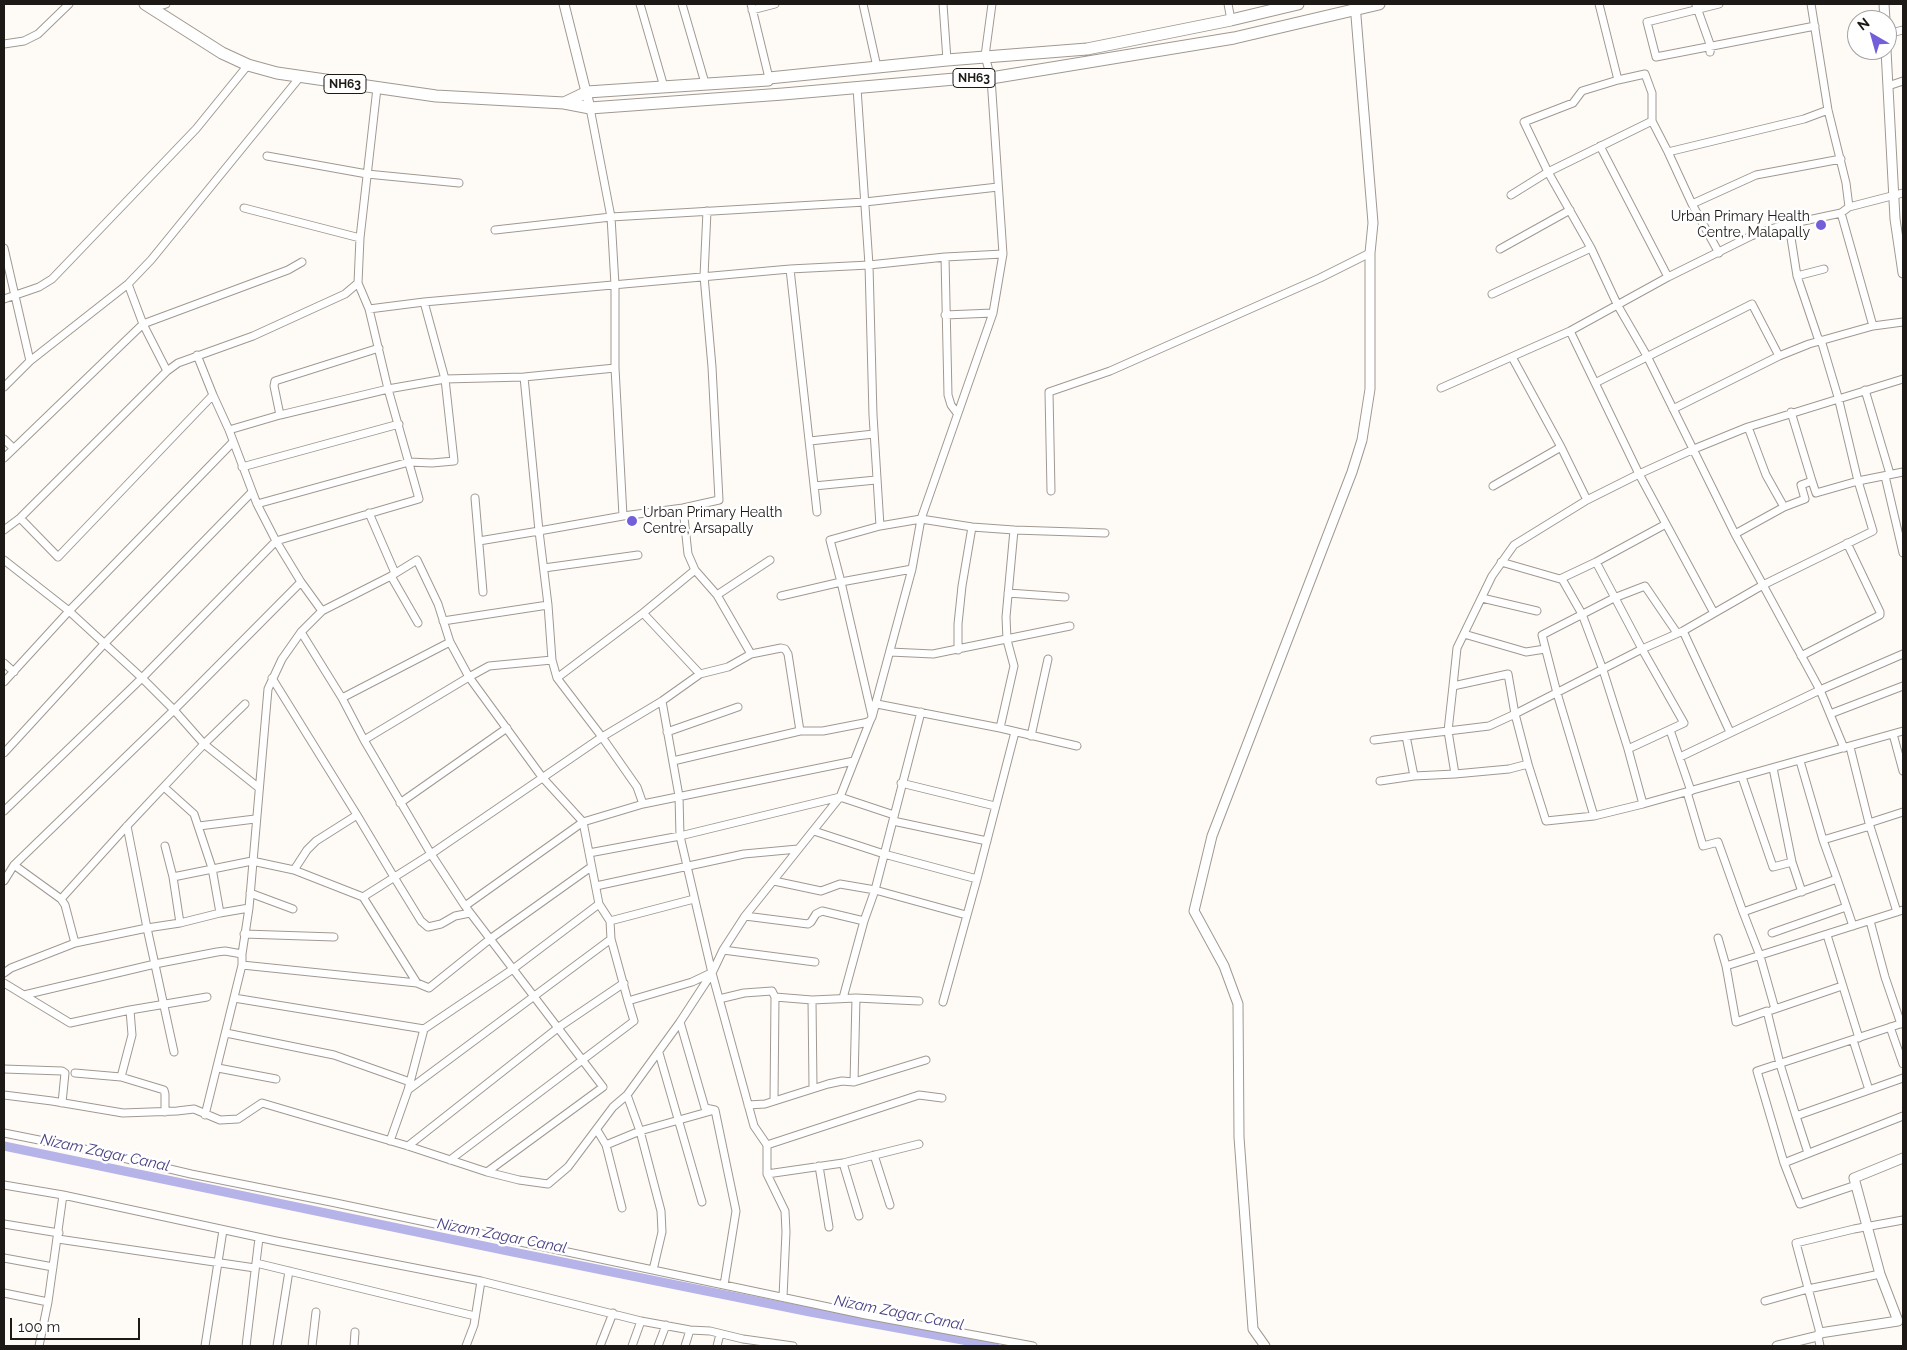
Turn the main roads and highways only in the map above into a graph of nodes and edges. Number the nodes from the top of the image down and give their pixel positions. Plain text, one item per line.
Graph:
1 (1298, 4) edge
2 (1379, 4) edge
3 (151, 5) edge
4 (1275, 7) edge
5 (1355, 7) edge
6 (564, 103) junction

1 - 4 highway, NH63
2 - 5 highway, NH63
3 - 6 highway, NH63
4 - 6 highway, NH63
5 - 6 highway, NH63

